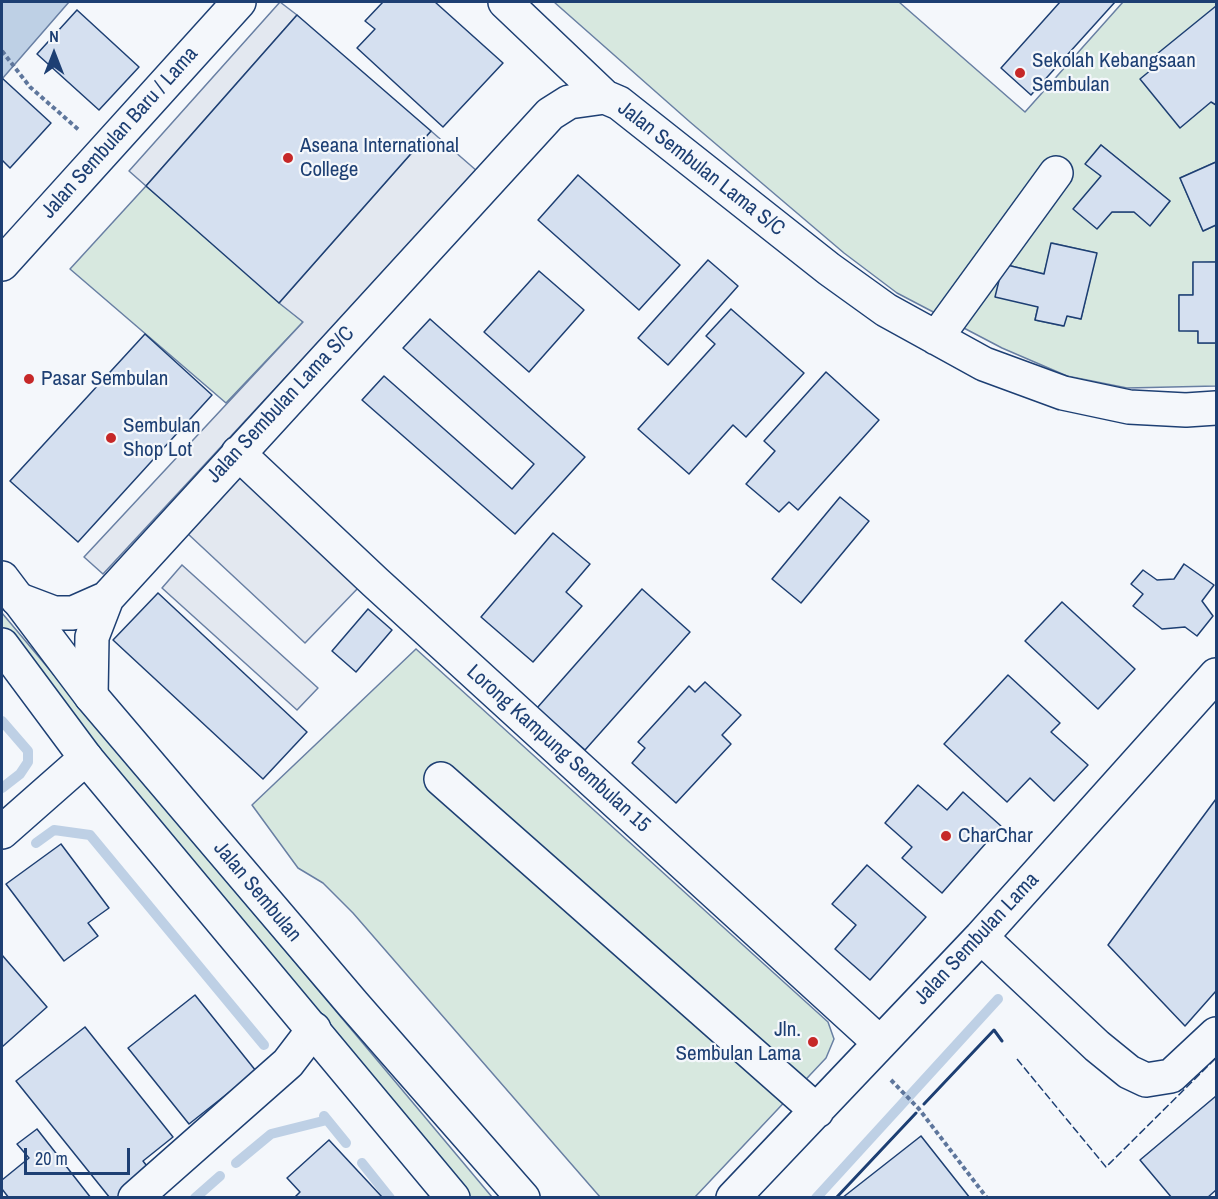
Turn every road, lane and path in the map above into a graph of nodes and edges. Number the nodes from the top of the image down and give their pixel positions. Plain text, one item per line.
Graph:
1 (239, 2) edge
2 (505, 2) edge
3 (2, 51) edge
4 (605, 97) junction
5 (104, 152) junction
6 (1056, 173) dead end
7 (2, 264) edge
8 (936, 339) junction
9 (1216, 408) edge
10 (238, 453) junction
11 (9, 589) edge
12 (107, 598) junction
13 (2, 645) edge
14 (1216, 675) edge
15 (91, 696) junction
16 (86, 758) junction
17 (441, 779) dead end
18 (2, 832) edge
19 (981, 937) junction
20 (314, 1029) junction
21 (1216, 1034) edge
22 (880, 1043) junction
23 (900, 1088) dead end
24 (817, 1110) junction
25 (135, 1197) edge
26 (453, 1197) edge
27 (523, 1197) edge
28 (733, 1197) edge
29 (987, 1197) edge

1 - 5 street, Jalan Sembulan Baru / Lama
2 - 4 street
3 - 5 path
4 - 8 street, Jalan Sembulan Lama S/C
4 - 10 street, Jalan Sembulan Lama S/C
5 - 7 street, Jalan Sembulan Baru / Lama
6 - 8 street
8 - 9 street, Jalan Sembulan Lama S/C
10 - 12 street, Jalan Sembulan Lama S/C
10 - 22 street, Lorong Kampung Sembulan 15
11 - 12 street
11 - 15 street, Jalan Sembulan
12 - 15 street
13 - 16 street
14 - 19 street, Jalan Sembulan Lama
15 - 27 street, Jalan Sembulan
16 - 18 street
16 - 20 street
17 - 24 street
19 - 21 street
19 - 22 street, Jalan Sembulan Lama
20 - 25 street
20 - 26 street
22 - 24 street, Jalan Sembulan Lama
23 - 29 path
24 - 28 street, Jalan Sembulan Lama

